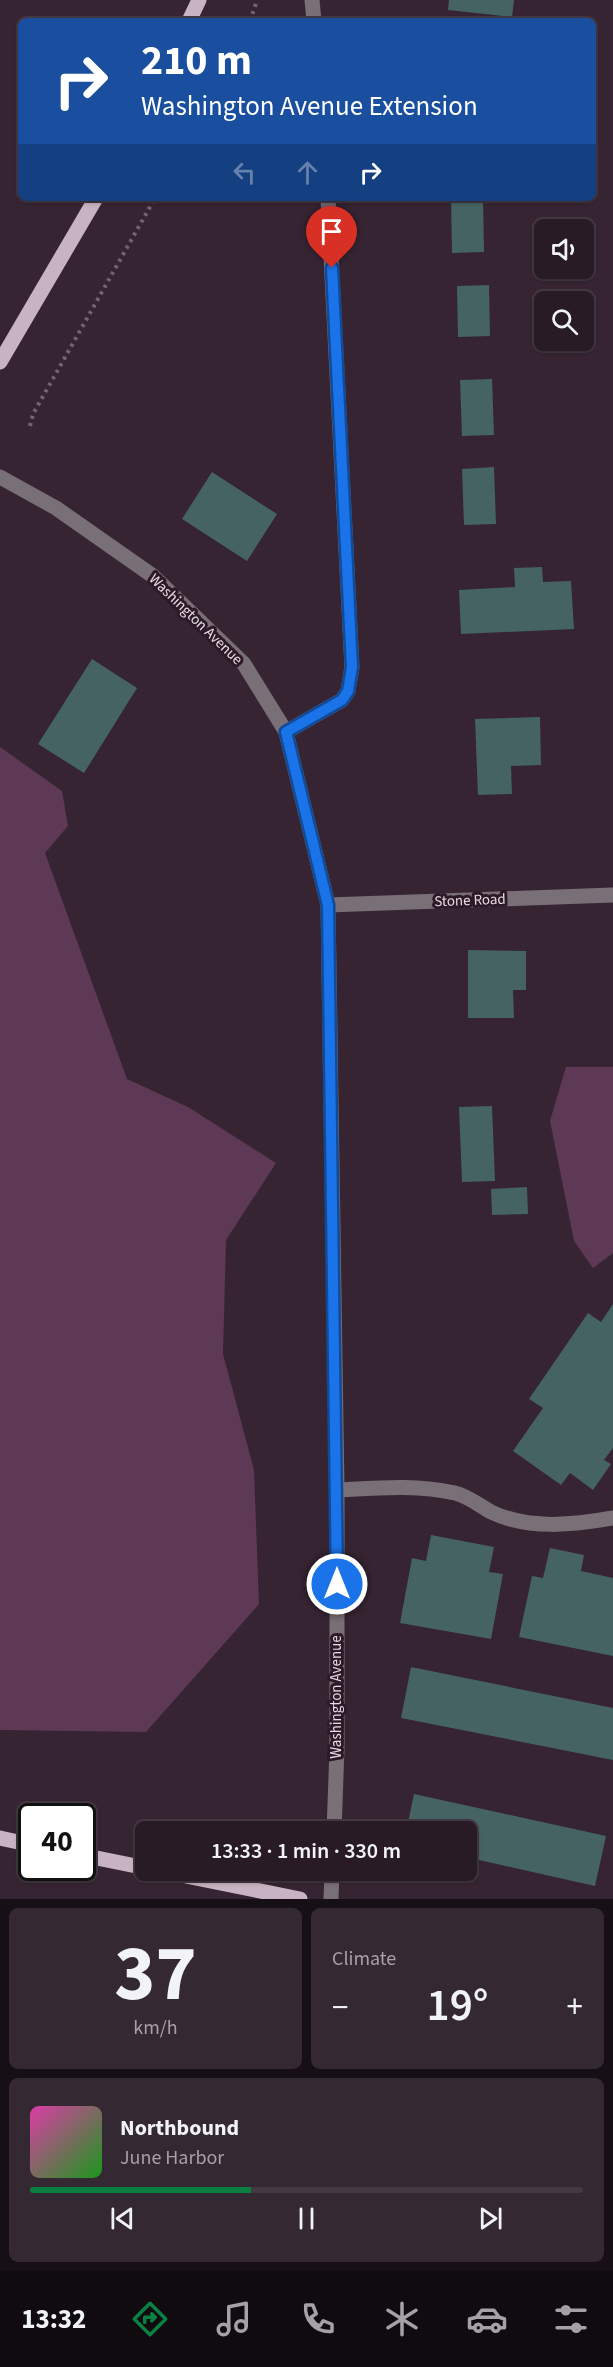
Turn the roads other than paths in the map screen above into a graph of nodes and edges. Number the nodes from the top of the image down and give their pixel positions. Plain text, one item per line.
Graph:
1 (199, 0) edge
2 (312, 0) edge
3 (190, 18) edge
4 (314, 18) edge
5 (94, 201) edge
6 (328, 201) edge
7 (0, 362) edge
8 (0, 477) edge
9 (286, 732) junction
10 (613, 895) edge
11 (328, 905) junction
12 (336, 1490) junction
13 (613, 1518) edge
14 (334, 1821) edge
15 (0, 1838) edge
16 (18, 1842) edge
17 (96, 1858) edge
18 (135, 1866) edge
19 (211, 1881) edge
20 (332, 1881) edge
21 (300, 1899) edge
22 (331, 1899) edge

1 - 3 main road
2 - 4 street
5 - 7 main road
6 - 9 street
8 - 9 street, Washington Avenue
9 - 11 street, Washington Avenue
10 - 11 street, Stone Road
11 - 12 street, Washington Avenue
12 - 13 street
12 - 14 street, Washington Avenue
15 - 16 main road
17 - 18 main road
19 - 21 main road
20 - 22 street

